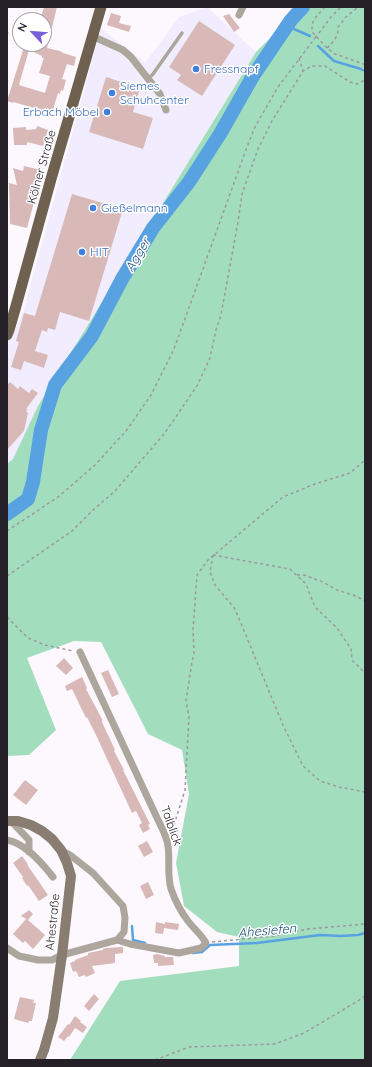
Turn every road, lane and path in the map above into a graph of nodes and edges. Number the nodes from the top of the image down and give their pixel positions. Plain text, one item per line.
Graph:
1 (101, 7) edge
2 (243, 7) edge
3 (325, 7) edge
4 (341, 7) edge
5 (358, 7) edge
6 (239, 15) dead end
7 (7, 31) edge
8 (182, 33) dead end
9 (8, 34) edge
10 (92, 36) junction
11 (327, 48) junction
12 (299, 58) junction
13 (365, 65) edge
14 (303, 71) junction
15 (148, 79) junction
16 (365, 80) edge
17 (166, 110) dead end
18 (7, 335) edge
19 (365, 459) edge
20 (7, 531) edge
21 (214, 555) junction
22 (297, 575) junction
23 (7, 576) edge
24 (365, 601) edge
25 (7, 617) edge
26 (80, 652) joint
27 (365, 673) edge
28 (365, 792) edge
29 (9, 821) edge
30 (7, 840) edge
31 (168, 844) junction
32 (61, 850) junction
33 (29, 852) junction
34 (53, 877) dead end
35 (365, 924) edge
36 (117, 940) junction
37 (206, 943) junction
38 (7, 948) edge
39 (62, 954) junction
40 (365, 996) edge
41 (40, 1060) edge
42 (155, 1060) edge

1 - 10 main road, Kölner Straße
2 - 6 street
3 - 11 path
4 - 12 path, bridge
5 - 11 path
7 - 9 path
8 - 15 lane
10 - 15 street
10 - 18 main road, Kölner Straße
11 - 13 path
12 - 14 path
12 - 20 path
14 - 16 path
14 - 23 path
15 - 17 street
19 - 21 path
21 - 22 path
21 - 28 path
21 - 31 path
22 - 24 path
22 - 27 path
25 - 26 path
26 - 31 street, Talblick
29 - 32 main road, Ahestraße
29 - 33 street
30 - 33 street
31 - 37 street, Talblick
32 - 36 street
32 - 39 main road, Ahestraße
33 - 34 street
35 - 37 path
36 - 37 street
36 - 39 street
38 - 39 street
39 - 41 main road, Ahestraße
40 - 42 path

